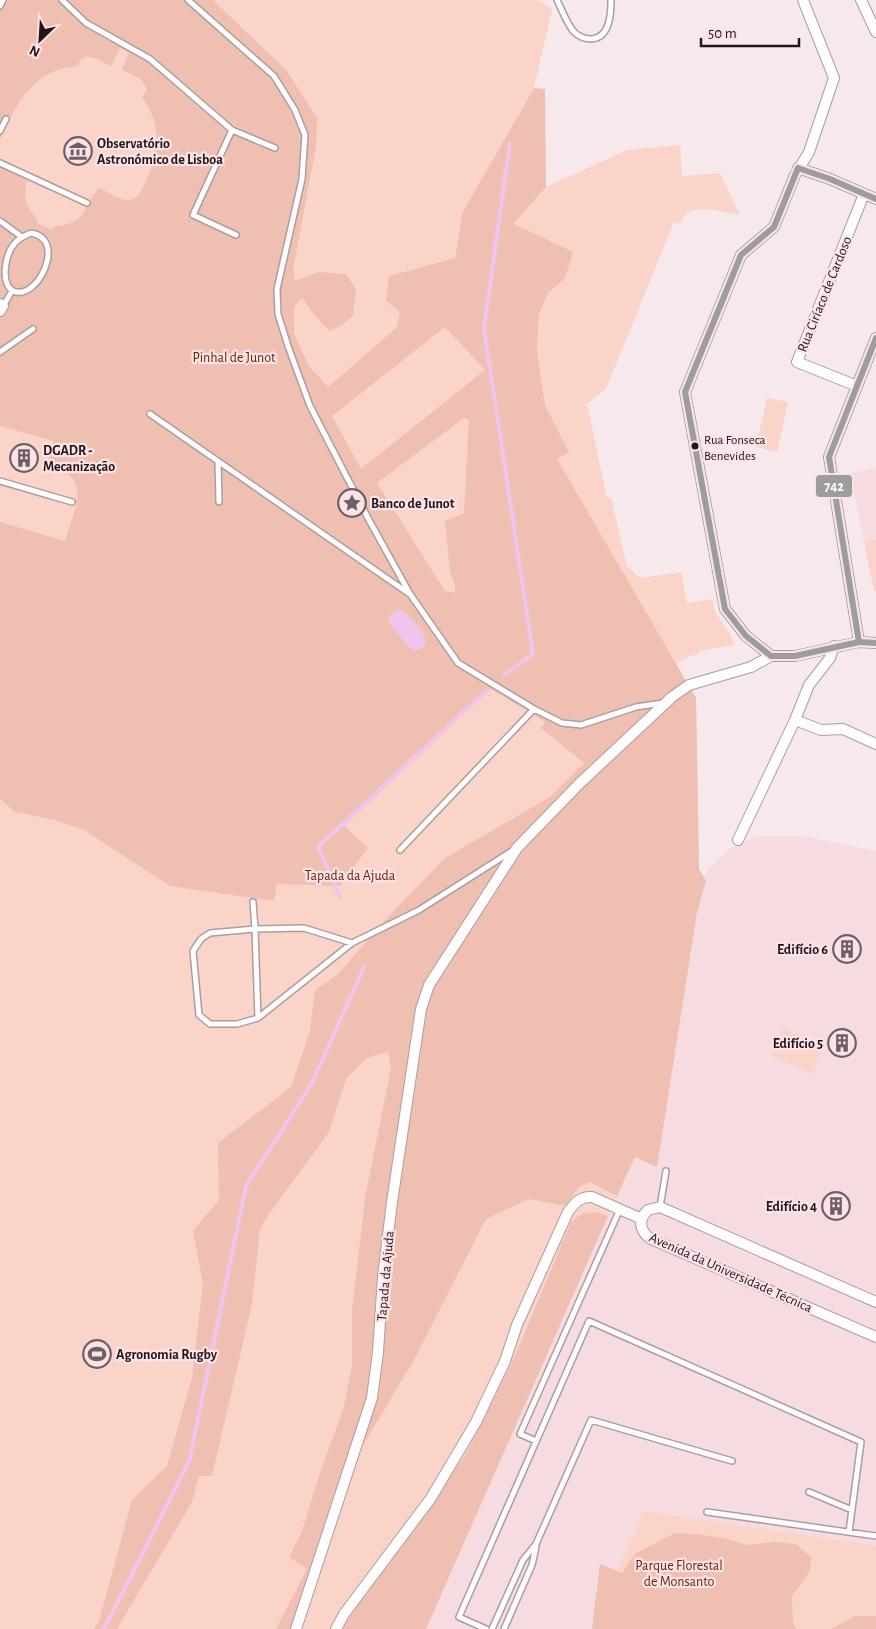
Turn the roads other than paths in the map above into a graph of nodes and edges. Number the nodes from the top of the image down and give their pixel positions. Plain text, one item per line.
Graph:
1 (3, 0) edge
2 (62, 0) edge
3 (188, 0) edge
4 (557, 0) edge
5 (611, 0) edge
6 (802, 0) edge
7 (861, 0) edge
8 (0, 6) edge
9 (876, 32) edge
10 (6, 119) dead end
11 (232, 130) junction
12 (0, 131) edge
13 (275, 148) dead end
14 (0, 163) edge
15 (798, 168) junction
16 (864, 194) junction
17 (876, 199) edge
18 (87, 203) dead end
19 (0, 221) edge
20 (236, 235) dead end
21 (22, 237) junction
22 (12, 291) junction
23 (1, 307) edge
24 (33, 330) dead end
25 (876, 338) edge
26 (0, 352) edge
27 (857, 386) junction
28 (150, 414) dead end
29 (218, 461) junction
30 (0, 481) edge
31 (72, 502) dead end
32 (219, 502) dead end
33 (410, 594) junction
34 (859, 642) junction
35 (876, 643) edge
36 (834, 646) junction
37 (771, 656) junction
38 (666, 703) junction
39 (534, 709) junction
40 (795, 720) junction
41 (876, 744) edge
42 (738, 840) dead end
43 (517, 848) junction
44 (400, 850) dead end
45 (253, 902) dead end
46 (255, 929) junction
47 (352, 943) junction
48 (258, 1018) junction
49 (666, 1171) dead end
50 (660, 1208) junction
51 (620, 1209) junction
52 (642, 1218) junction
53 (876, 1302) edge
54 (876, 1337) edge
55 (536, 1441) junction
56 (732, 1461) dead end
57 (810, 1492) dead end
58 (852, 1510) junction
59 (707, 1512) dead end
60 (849, 1532) junction
61 (876, 1536) edge
62 (536, 1544) junction
63 (296, 1629) edge
64 (336, 1629) edge
65 (486, 1629) edge
66 (492, 1629) edge
67 (504, 1629) edge

1 - 8 lane
2 - 11 lane
3 - 33 lane
4 - 5 lane
6 - 15 street
7 - 9 street
10 - 12 lane
11 - 13 lane
11 - 20 lane
14 - 18 lane
15 - 16 street
15 - 37 street
16 - 17 street
16 - 27 street, Rua Ciríaco de Cardoso
19 - 21 lane
21 - 22 lane
21 - 22 lane
22 - 23 lane
24 - 26 lane
25 - 27 street
27 - 34 street
28 - 29 lane
29 - 32 lane
29 - 33 lane
30 - 31 lane
33 - 39 lane
34 - 35 street
34 - 36 street
36 - 37 street
36 - 40 street
37 - 38 street, Tapada da Ajuda
38 - 39 lane
38 - 43 street, Tapada da Ajuda
39 - 44 lane
40 - 41 street
40 - 42 street
43 - 47 lane
43 - 63 street, Tapada da Ajuda
45 - 46 lane
46 - 47 lane
46 - 48 lane
46 - 48 lane
47 - 48 lane
49 - 50 lane
50 - 52 street, Avenida da Universidade Técnica
50 - 53 street
51 - 52 street
51 - 55 lane
51 - 64 street
52 - 54 street, Avenida da Universidade Técnica
55 - 58 lane
55 - 65 lane
56 - 62 lane
57 - 58 lane
58 - 60 lane
59 - 60 lane
60 - 61 lane
62 - 66 lane
62 - 67 lane

